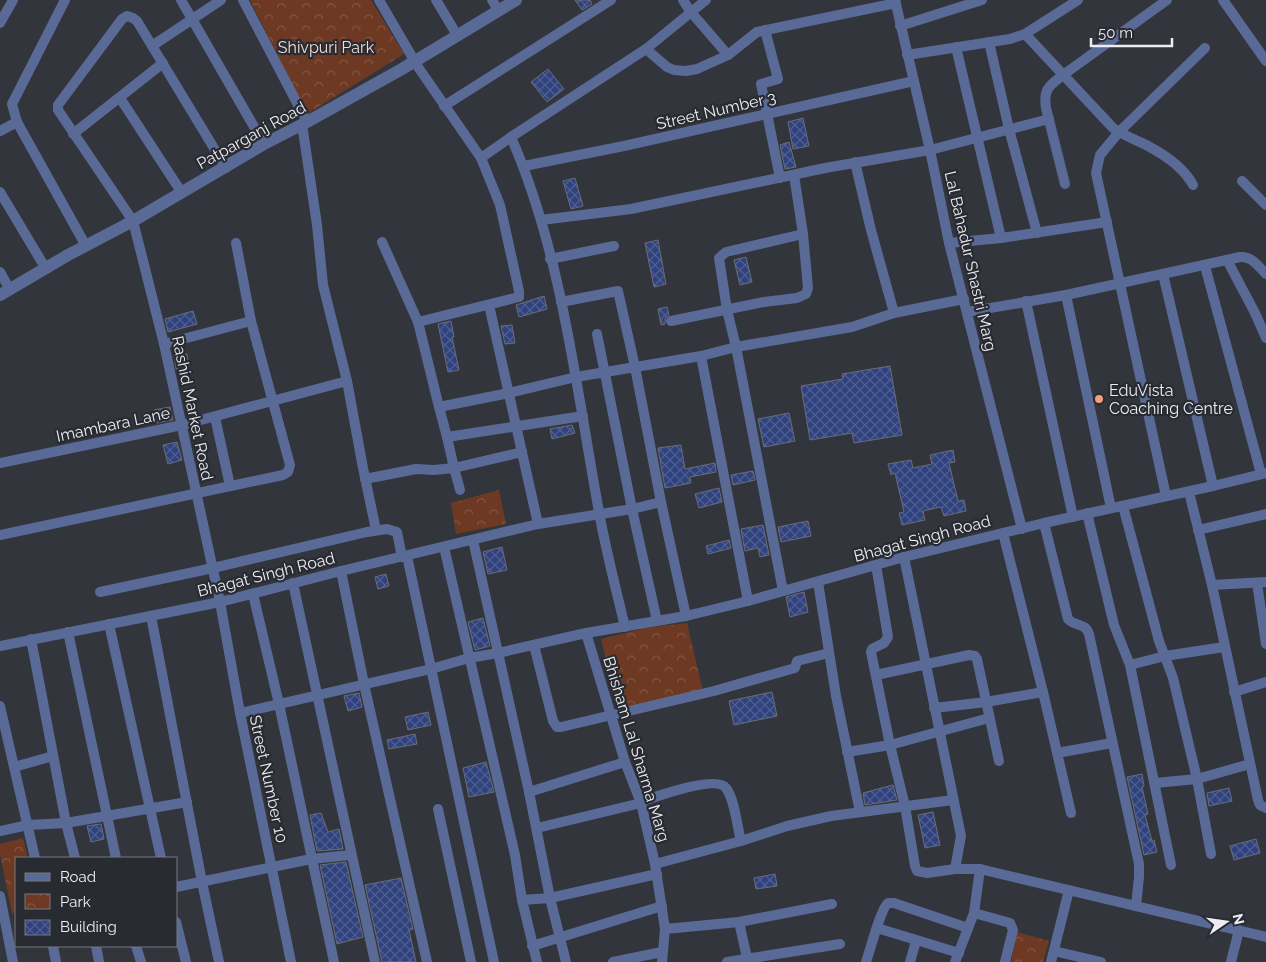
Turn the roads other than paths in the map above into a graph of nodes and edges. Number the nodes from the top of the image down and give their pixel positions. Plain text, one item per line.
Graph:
1 (13, 0) edge
2 (65, 0) edge
3 (181, 0) edge
4 (221, 0) edge
5 (243, 0) edge
6 (379, 0) edge
7 (436, 0) edge
8 (516, 0) edge
9 (611, 0) edge
10 (683, 0) edge
11 (706, 0) edge
12 (982, 0) edge
13 (1078, 0) edge
14 (1167, 0) edge
15 (1223, 0) edge
16 (895, 1) edge
17 (495, 5) edge
18 (690, 11) junction
19 (192, 21) junction
20 (0, 22) edge
21 (900, 26) junction
22 (765, 30) junction
23 (1025, 34) junction
24 (457, 35) junction
25 (989, 42) junction
26 (152, 46) junction
27 (956, 47) junction
28 (1205, 48) dead end
29 (646, 49) junction
30 (728, 55) junction
31 (907, 55) junction
32 (415, 60) junction
33 (1266, 61) edge
34 (163, 63) junction
35 (1063, 75) junction
36 (914, 81) junction
37 (120, 98) junction
38 (444, 106) junction
39 (768, 114) junction
40 (1049, 119) junction
41 (17, 122) junction
42 (304, 123) junction
43 (1009, 129) junction
44 (0, 131) edge
45 (1119, 132) junction
46 (73, 134) junction
47 (511, 137) junction
48 (977, 137) junction
49 (264, 144) junction
50 (930, 150) junction
51 (481, 158) junction
52 (855, 162) junction
53 (524, 166) junction
54 (226, 168) junction
55 (794, 175) junction
56 (780, 178) junction
57 (1242, 181) dead end
58 (1065, 184) dead end
59 (1193, 185) dead end
60 (0, 192) edge
61 (182, 193) junction
62 (1266, 205) edge
63 (541, 220) junction
64 (133, 222) junction
65 (1107, 222) junction
66 (1037, 233) junction
67 (803, 234) junction
68 (1001, 238) junction
69 (382, 242) dead end
70 (949, 243) junction
71 (236, 244) dead end
72 (86, 246) junction
73 (614, 246) dead end
74 (550, 259) junction
75 (1228, 260) junction
76 (1205, 266) junction
77 (46, 269) junction
78 (0, 272) edge
79 (1162, 274) junction
80 (1266, 274) edge
81 (1120, 283) junction
82 (5, 293) edge
83 (1066, 295) junction
84 (964, 299) junction
85 (1026, 301) junction
86 (561, 302) junction
87 (489, 305) junction
88 (727, 310) junction
89 (967, 312) junction
90 (894, 313) junction
91 (251, 320) junction
92 (418, 322) junction
93 (671, 322) dead end
94 (597, 334) dead end
95 (1266, 338) edge
96 (164, 344) junction
97 (736, 348) junction
98 (701, 356) junction
99 (635, 367) junction
100 (604, 372) junction
101 (576, 376) junction
102 (347, 381) junction
103 (509, 393) junction
104 (274, 402) junction
105 (439, 407) junction
106 (582, 416) junction
107 (215, 417) junction
108 (182, 425) junction
109 (516, 427) junction
110 (447, 437) junction
111 (522, 452) junction
112 (0, 463) edge
113 (454, 468) junction
114 (1263, 473) edge
115 (365, 479) junction
116 (230, 486) junction
117 (1213, 486) junction
118 (460, 490) dead end
119 (1189, 492) junction
120 (196, 493) junction
121 (1166, 496) junction
122 (661, 502) junction
123 (1123, 506) junction
124 (1111, 508) junction
125 (632, 509) junction
126 (1087, 513) junction
127 (1266, 514) edge
128 (599, 515) junction
129 (1073, 517) junction
130 (1044, 523) junction
131 (538, 524) junction
132 (1022, 529) junction
133 (376, 530) junction
134 (1198, 530) junction
135 (1003, 533) junction
136 (0, 535) edge
137 (473, 540) junction
138 (444, 547) junction
139 (404, 556) junction
140 (904, 556) junction
141 (876, 565) junction
142 (213, 568) junction
143 (341, 571) junction
144 (818, 582) junction
145 (294, 583) junction
146 (1262, 583) edge
147 (1212, 585) junction
148 (783, 591) junction
149 (100, 592) dead end
150 (253, 594) junction
151 (748, 601) junction
152 (220, 602) junction
153 (151, 616) junction
154 (686, 616) junction
155 (657, 621) junction
156 (108, 624) junction
157 (625, 627) junction
158 (68, 632) junction
159 (586, 634) junction
160 (31, 640) junction
161 (1266, 644) edge
162 (534, 645) junction
163 (0, 646) edge
164 (1224, 647) junction
165 (498, 653) junction
166 (829, 653) junction
167 (1165, 656) junction
168 (468, 658) junction
169 (926, 665) junction
170 (1130, 665) junction
171 (431, 668) junction
172 (876, 675) junction
173 (1266, 682) edge
174 (364, 684) junction
175 (1043, 692) junction
176 (1234, 692) junction
177 (317, 695) junction
178 (986, 702) junction
179 (280, 704) junction
180 (0, 706) edge
181 (934, 708) junction
182 (240, 714) junction
183 (612, 716) junction
184 (989, 718) junction
185 (939, 733) junction
186 (1112, 743) junction
187 (890, 745) junction
188 (847, 752) junction
189 (1057, 753) junction
190 (53, 756) junction
191 (999, 761) dead end
192 (625, 762) junction
193 (1250, 764) junction
194 (14, 767) junction
195 (1197, 779) junction
196 (1154, 783) junction
197 (529, 792) junction
198 (953, 800) junction
199 (187, 802) junction
200 (641, 803) junction
201 (905, 806) junction
202 (1266, 808) edge
203 (149, 809) junction
204 (438, 809) dead end
205 (860, 812) junction
206 (1071, 813) dead end
207 (107, 816) junction
208 (66, 823) junction
209 (28, 825) junction
210 (536, 828) junction
211 (0, 831) edge
212 (740, 841) junction
213 (1211, 854) dead end
214 (351, 855) junction
215 (35, 857) edge
216 (75, 857) edge
217 (116, 857) edge
218 (161, 857) edge
219 (311, 859) junction
220 (1171, 865) dead end
221 (272, 868) junction
222 (656, 869) junction
223 (955, 869) junction
224 (980, 869) junction
225 (202, 882) junction
226 (178, 887) edge
227 (1069, 890) junction
228 (0, 896) edge
229 (550, 898) junction
230 (522, 900) junction
231 (832, 904) dead end
232 (662, 906) junction
233 (1136, 906) junction
234 (974, 913) junction
235 (739, 922) junction
236 (878, 928) junction
237 (968, 928) junction
238 (7, 929) edge
239 (178, 930) edge
240 (665, 930) junction
241 (1239, 930) junction
242 (560, 936) junction
243 (1266, 937) edge
244 (916, 941) junction
245 (840, 944) dead end
246 (532, 946) junction
247 (53, 947) edge
248 (96, 947) edge
249 (136, 947) edge
250 (1054, 951) junction
251 (662, 957) edge
252 (957, 957) edge
253 (748, 960) edge
254 (13, 962) edge
255 (56, 962) edge
256 (99, 962) edge
257 (141, 962) edge
258 (186, 962) edge
259 (219, 962) edge
260 (291, 962) edge
261 (334, 962) edge
262 (375, 962) edge
263 (427, 962) edge
264 (471, 962) edge
265 (494, 962) edge
266 (537, 962) edge
267 (566, 962) edge
268 (613, 962) edge
269 (727, 962) edge
270 (866, 962) edge
271 (910, 962) edge
272 (1005, 962) edge
273 (1051, 962) edge
274 (1101, 962) edge
275 (1231, 962) edge

1 - 20 street
2 - 41 street
3 - 19 street
4 - 19 street
5 - 42 street
6 - 32 street
7 - 24 street
8 - 17 street, Patparganj Road
9 - 38 street
10 - 18 street
11 - 18 street
12 - 21 street
13 - 23 street
14 - 35 street
15 - 33 street
16 - 21 street, Lal Bahadur Shastri Marg
16 - 22 street
17 - 24 street, Patparganj Road
18 - 29 street
18 - 30 street
19 - 26 street
19 - 49 street
21 - 31 street, Lal Bahadur Shastri Marg
22 - 30 street
22 - 39 street
23 - 25 street
23 - 35 street
24 - 32 street, Patparganj Road
25 - 27 street
25 - 43 street
26 - 34 street
26 - 46 street
27 - 31 street
27 - 48 street
28 - 45 street
29 - 30 street
29 - 47 street
31 - 36 street, Lal Bahadur Shastri Marg
32 - 38 street
32 - 42 street, Patparganj Road
34 - 37 street
34 - 54 street
35 - 40 street
35 - 45 street
36 - 39 street, Street Number 3
36 - 50 street, Lal Bahadur Shastri Marg
37 - 46 street
37 - 61 street
38 - 51 street
39 - 53 street, Street Number 3
39 - 56 street
40 - 43 street
40 - 58 street
41 - 44 street
41 - 72 street
42 - 49 street, Patparganj Road
42 - 102 street
43 - 48 street
43 - 66 street
45 - 59 street
45 - 65 street
46 - 64 street
47 - 51 street
47 - 53 street
48 - 50 street
48 - 68 street
49 - 54 street, Patparganj Road
50 - 52 street
50 - 70 street, Lal Bahadur Shastri Marg
51 - 87 street
52 - 55 street
52 - 90 street
53 - 63 street
54 - 61 street, Patparganj Road
55 - 56 street
55 - 67 street
56 - 63 street
57 - 62 street
60 - 77 street
61 - 64 street, Patparganj Road
63 - 74 street
64 - 72 street, Patparganj Road
64 - 96 street, Rashid Market Road
65 - 66 street
65 - 81 street
66 - 68 street
67 - 88 street
67 - 88 street
68 - 70 street
69 - 92 street
70 - 84 street, Lal Bahadur Shastri Marg
71 - 91 street
72 - 77 street, Patparganj Road
73 - 74 street
74 - 86 street
75 - 76 street
75 - 80 street
75 - 95 street
76 - 79 street
76 - 114 street
77 - 82 street, Patparganj Road
78 - 82 street
79 - 81 street
79 - 117 street
81 - 83 street
81 - 121 street
83 - 85 street
83 - 124 street
84 - 89 street, Lal Bahadur Shastri Marg
84 - 90 street
85 - 89 street
85 - 129 street
86 - 99 street
86 - 101 street
87 - 92 street
87 - 103 street
88 - 93 street
88 - 97 street
89 - 132 street, Lal Bahadur Shastri Marg
90 - 97 street
91 - 96 street
91 - 104 street
92 - 105 street
94 - 100 street
96 - 108 street, Rashid Market Road
97 - 98 street
97 - 148 street
98 - 99 street
98 - 151 street
99 - 100 street
99 - 122 street
100 - 101 street
100 - 125 street
101 - 103 street
101 - 106 street
102 - 104 street, Imambara Lane
102 - 115 street
103 - 105 street
103 - 109 street
104 - 107 street, Imambara Lane
104 - 116 street
105 - 110 street
106 - 109 street
106 - 128 street
107 - 108 street, Imambara Lane
107 - 116 street
108 - 112 street, Imambara Lane
108 - 120 street, Rashid Market Road
109 - 110 street
109 - 111 street
110 - 113 street
111 - 113 street
111 - 131 street
113 - 115 street
113 - 118 street
114 - 117 street, Bhagat Singh Road
115 - 133 street
116 - 120 street
117 - 119 street, Bhagat Singh Road
119 - 121 street, Bhagat Singh Road
119 - 134 street
120 - 136 street
120 - 142 street, Rashid Market Road
121 - 123 street, Bhagat Singh Road
122 - 125 street, Bhagat Singh Road
122 - 154 street
123 - 124 street, Bhagat Singh Road
123 - 167 street
124 - 126 street, Bhagat Singh Road
125 - 128 street, Bhagat Singh Road
125 - 155 street
126 - 129 street, Bhagat Singh Road
126 - 170 street
127 - 134 street
128 - 131 street, Bhagat Singh Road
128 - 157 street
129 - 130 street, Bhagat Singh Road
130 - 132 street, Bhagat Singh Road
130 - 186 street
131 - 137 street, Bhagat Singh Road
132 - 135 street, Bhagat Singh Road
133 - 139 street
133 - 142 street
134 - 147 street
135 - 140 street, Bhagat Singh Road
135 - 175 street
137 - 138 street, Bhagat Singh Road
137 - 165 street
138 - 139 street, Bhagat Singh Road
138 - 168 street
139 - 143 street, Bhagat Singh Road
139 - 171 street
140 - 141 street, Bhagat Singh Road
140 - 169 street
141 - 144 street, Bhagat Singh Road
141 - 172 street
142 - 149 street
142 - 152 street, Rashid Market Road
143 - 145 street, Bhagat Singh Road
143 - 174 street
144 - 148 street, Bhagat Singh Road
144 - 166 street
145 - 150 street, Bhagat Singh Road
145 - 177 street
146 - 147 street
146 - 161 street
147 - 164 street
148 - 151 street, Bhagat Singh Road
150 - 152 street, Bhagat Singh Road
150 - 179 street
151 - 154 street, Bhagat Singh Road
152 - 153 street, Bhagat Singh Road
152 - 182 street, Street Number 10
153 - 156 street, Bhagat Singh Road
153 - 199 street
154 - 155 street, Bhagat Singh Road
155 - 157 street, Bhagat Singh Road
156 - 158 street, Bhagat Singh Road
156 - 203 street
157 - 159 street, Bhagat Singh Road
158 - 160 street, Bhagat Singh Road
158 - 207 street
159 - 162 street, Bhagat Singh Road
159 - 183 street, Bhisham Lal Sharma Marg
160 - 163 street, Bhagat Singh Road
160 - 190 street
162 - 165 street, Bhagat Singh Road
162 - 183 street
164 - 167 street
164 - 176 street
165 - 168 street, Bhagat Singh Road
165 - 197 street
166 - 183 street
166 - 188 street
167 - 170 street
167 - 195 street
168 - 171 street, Bhagat Singh Road
168 - 230 street
169 - 172 street
169 - 178 street
169 - 181 street
170 - 196 street
171 - 174 street, Bhagat Singh Road
171 - 265 street
172 - 187 street
173 - 176 street
174 - 177 street, Bhagat Singh Road
174 - 263 street
175 - 178 street
175 - 189 street
176 - 193 street
177 - 179 street, Bhagat Singh Road
177 - 214 street
178 - 181 street
178 - 184 street
179 - 182 street, Bhagat Singh Road
179 - 219 street
180 - 194 street
181 - 185 street
182 - 221 street, Street Number 10
183 - 192 street, Bhisham Lal Sharma Marg
184 - 185 street
184 - 191 street
185 - 187 street
185 - 198 street
186 - 189 street
186 - 233 street
187 - 188 street
187 - 201 street
188 - 205 street
189 - 206 street
190 - 194 street
190 - 208 street
192 - 197 street
192 - 200 street, Bhisham Lal Sharma Marg
193 - 195 street
193 - 202 street
194 - 209 street
195 - 196 street
195 - 213 street
196 - 220 street
197 - 210 street
198 - 201 street
198 - 223 street
199 - 203 street
199 - 225 street
200 - 210 street
200 - 212 street
200 - 222 street, Bhisham Lal Sharma Marg
201 - 205 street
201 - 223 street
203 - 207 street
203 - 218 street
204 - 264 street
205 - 212 street
207 - 208 street
207 - 217 street
208 - 209 street
208 - 216 street
209 - 211 street
209 - 215 street
210 - 229 street
212 - 222 street
214 - 219 street
214 - 262 street
219 - 221 street
219 - 261 street
221 - 225 street
221 - 260 street, Street Number 10
222 - 229 street
222 - 232 street, Bhisham Lal Sharma Marg
223 - 224 street
224 - 227 street
224 - 234 street
225 - 226 street
225 - 259 street
227 - 233 street
227 - 250 street
228 - 238 street
229 - 230 street
229 - 242 street
230 - 246 street
231 - 235 street
232 - 240 street, Bhisham Lal Sharma Marg
232 - 242 street
233 - 241 street
234 - 237 street
234 - 272 street
235 - 240 street
235 - 253 street
236 - 237 street
236 - 244 street
236 - 270 street
237 - 252 street
238 - 254 street
239 - 258 street
240 - 251 street, Bhisham Lal Sharma Marg
241 - 243 street
241 - 275 street
242 - 246 street
242 - 267 street
244 - 252 street
244 - 271 street
245 - 253 street
246 - 266 street
247 - 255 street
248 - 256 street
249 - 257 street
250 - 273 street
250 - 274 street
251 - 268 street
253 - 269 street

